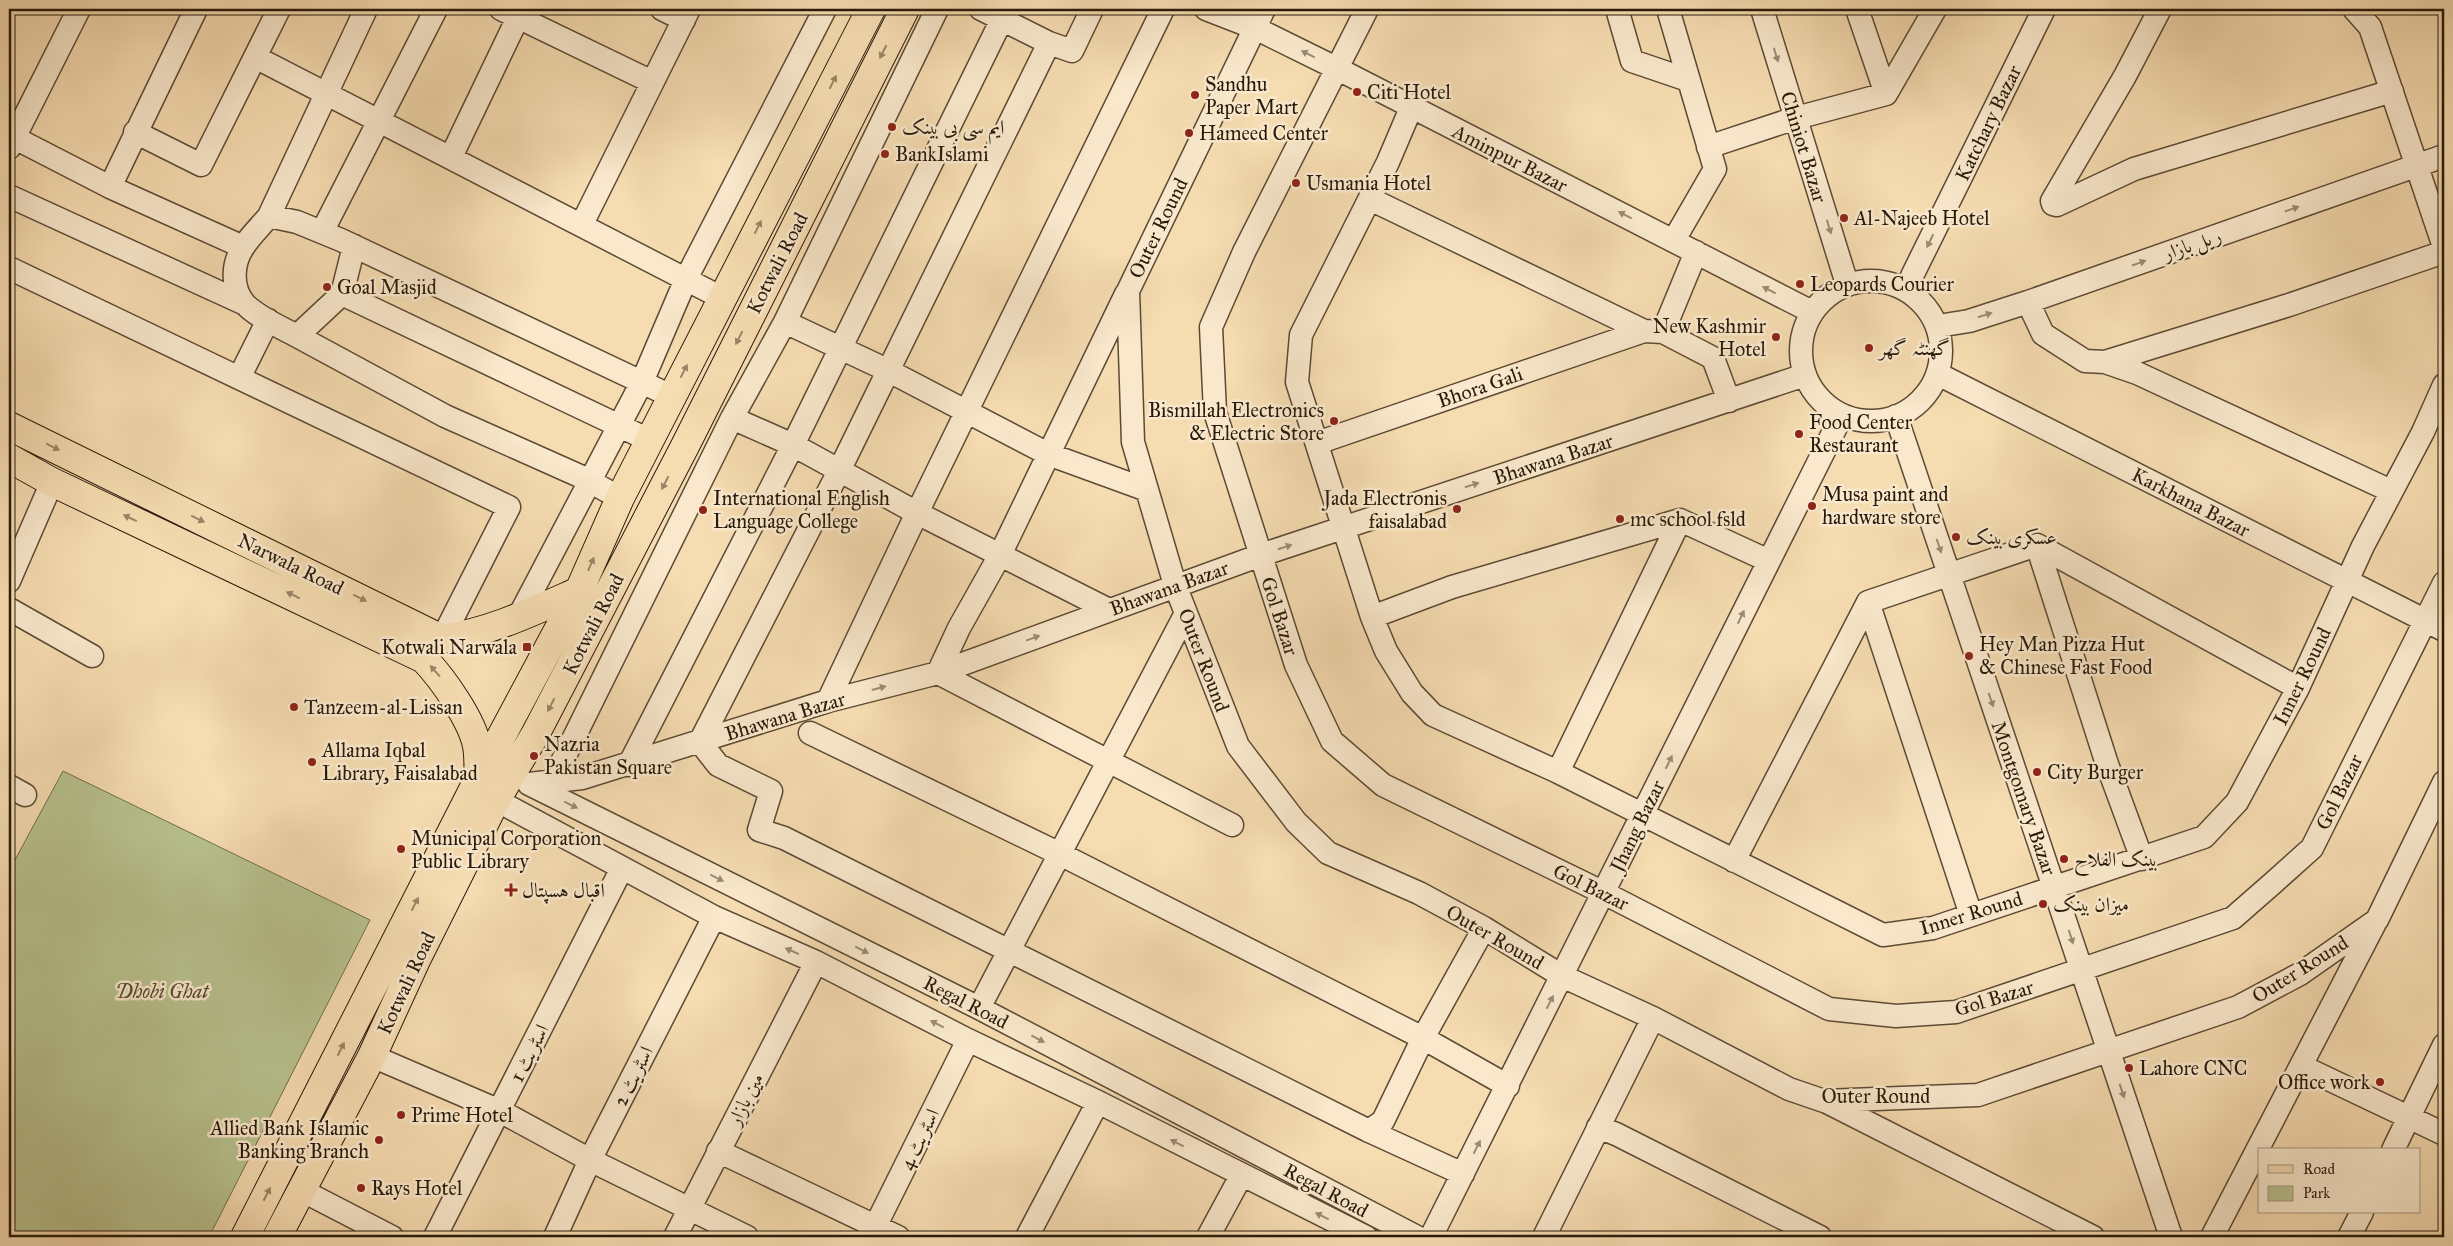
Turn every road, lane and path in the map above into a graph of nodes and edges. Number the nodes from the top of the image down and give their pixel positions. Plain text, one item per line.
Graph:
1 (79, 9) edge
2 (196, 9) edge
3 (279, 9) edge
4 (366, 9) edge
5 (436, 9) edge
6 (662, 9) edge
7 (825, 9) edge
8 (870, 9) edge
9 (904, 9) edge
10 (937, 9) edge
11 (981, 9) edge
12 (1092, 9) edge
13 (1164, 9) edge
14 (1206, 9) edge
15 (1367, 9) edge
16 (1617, 9) edge
17 (1668, 9) edge
18 (1762, 9) edge
19 (1857, 9) edge
20 (1935, 9) edge
21 (2044, 9) edge
22 (2160, 9) edge
23 (2354, 9) edge
24 (514, 12) edge
25 (686, 15) edge
26 (1260, 18) edge
27 (1002, 19) junction
28 (1049, 43) junction
29 (255, 57) junction
30 (1338, 69) junction
31 (1688, 80) junction
32 (652, 82) junction
33 (2392, 91) junction
34 (326, 93) junction
35 (1886, 94) junction
36 (1411, 108) junction
37 (1796, 118) junction
38 (379, 120) junction
39 (135, 132) junction
40 (10, 140) edge
41 (1708, 147) junction
42 (2444, 156) edge
43 (451, 157) junction
44 (2416, 166) junction
45 (110, 187) junction
46 (9, 196) edge
47 (1370, 199) junction
48 (269, 216) junction
49 (582, 224) junction
50 (322, 232) junction
51 (1674, 240) junction
52 (354, 246) junction
53 (2444, 246) edge
54 (243, 247) junction
55 (1696, 252) junction
56 (2444, 252) edge
57 (9, 268) edge
58 (686, 279) junction
59 (1847, 284) junction
60 (1128, 290) junction
61 (342, 294) junction
62 (1913, 294) junction
63 (722, 298) junction
64 (2028, 302) junction
65 (245, 304) junction
66 (1812, 312) junction
67 (268, 320) junction
68 (785, 322) junction
69 (1938, 326) junction
70 (1654, 332) junction
71 (297, 336) junction
72 (840, 348) junction
73 (2105, 362) junction
74 (887, 370) junction
75 (1938, 374) junction
76 (1805, 375) junction
77 (239, 378) junction
78 (642, 382) junction
79 (2444, 385) edge
80 (671, 396) junction
81 (1729, 400) junction
82 (967, 412) junction
83 (1842, 414) junction
84 (1896, 416) junction
85 (732, 418) junction
86 (619, 425) junction
87 (9, 426) edge
88 (649, 440) junction
89 (1317, 443) junction
90 (793, 445) junction
91 (1048, 454) junction
92 (9, 458) edge
93 (839, 471) junction
94 (52, 482) junction
95 (591, 482) junction
96 (1147, 490) junction
97 (2391, 491) junction
98 (620, 498) junction
99 (917, 513) junction
100 (1680, 520) junction
101 (1345, 527) junction
102 (2037, 545) junction
103 (1000, 555) junction
104 (1261, 555) junction
105 (1769, 561) junction
106 (1949, 575) junction
107 (2346, 580) junction
108 (9, 581) edge
109 (2444, 583) edge
110 (1175, 585) junction
111 (579, 591) junction
112 (1868, 602) junction
113 (9, 609) edge
114 (1109, 610) junction
115 (1186, 613) junction
116 (1372, 617) junction
117 (518, 618) junction
118 (2435, 625) edge
119 (442, 639) junction
120 (92, 656) dead end
121 (938, 673) junction
122 (2298, 688) junction
123 (828, 701) junction
124 (810, 733) dead end
125 (700, 742) junction
126 (1108, 761) junction
127 (629, 765) junction
128 (1558, 772) junction
129 (479, 778) junction
130 (520, 780) junction
131 (552, 782) junction
132 (2444, 782) edge
133 (496, 800) junction
134 (1643, 815) junction
135 (1232, 825) dead end
136 (1060, 854) junction
137 (2142, 859) junction
138 (1734, 860) junction
139 (622, 868) junction
140 (2054, 888) junction
141 (1604, 893) junction
142 (1971, 915) junction
143 (714, 917) junction
144 (2376, 920) junction
145 (1484, 928) junction
146 (1009, 952) junction
147 (816, 962) junction
148 (2082, 970) junction
149 (1562, 976) junction
150 (979, 1008) junction
151 (1653, 1018) junction
152 (1423, 1038) junction
153 (968, 1040) junction
154 (2444, 1045) edge
155 (2108, 1049) junction
156 (372, 1056) junction
157 (2300, 1066) junction
158 (1508, 1086) junction
159 (1824, 1101) junction
160 (1098, 1102) junction
161 (500, 1111) junction
162 (2409, 1117) junction
163 (1598, 1127) junction
164 (1368, 1131) junction
165 (2444, 1134) edge
166 (2394, 1148) edge
167 (718, 1151) junction
168 (590, 1160) junction
169 (1463, 1174) junction
170 (1241, 1176) junction
171 (301, 1190) junction
172 (690, 1209) junction
173 (2361, 1214) edge
174 (873, 1231) edge
175 (245, 1237) edge
176 (277, 1237) edge
177 (392, 1237) edge
178 (434, 1237) edge
179 (555, 1237) edge
180 (675, 1237) edge
181 (747, 1237) edge
182 (898, 1237) edge
183 (1027, 1237) edge
184 (1208, 1237) edge
185 (1366, 1237) edge
186 (1417, 1237) edge
187 (1431, 1237) edge
188 (1544, 1237) edge
189 (1820, 1237) edge
190 (2093, 1237) edge
191 (2171, 1237) edge
192 (2212, 1237) edge
193 (2349, 1237) edge

1 - 40 street
2 - 39 street
3 - 29 street
4 - 34 street
5 - 38 street
6 - 25 street
7 - 58 street
63 -> 8 main road, Kotwali Road
9 -> 130 main road, Kotwali Road
10 - 68 street
11 - 27 street
12 - 28 street
13 - 82 street
14 - 26 street, Aminpur Bazar
15 - 30 street, Gol Bazar
16 - 31 street
17 - 31 street
18 -> 37 street, Chiniot Bazar
19 - 35 street
20 - 35 street
21 -> 62 street, Katchary Bazar
22 - 33 street
23 - 33 street
24 - 32 street
24 - 43 street
25 - 32 street
30 -> 26 street, Aminpur Bazar
26 - 60 street, Outer Round
27 - 28 street
27 - 72 street
28 - 74 street
29 - 34 street
29 - 39 street
30 - 36 street, Aminpur Bazar
30 - 104 street, Gol Bazar
31 - 41 street
32 - 49 street
33 - 44 street
34 - 38 street
34 - 48 street
35 - 37 street
36 - 47 street, Inner Round
51 -> 36 street, Aminpur Bazar
37 - 41 street
37 -> 59 street, Chiniot Bazar
38 - 43 street
38 - 50 street
39 - 45 street
40 - 45 street
41 - 51 street
42 - 44 street, ریل بازار
43 - 49 street
44 - 53 street
64 -> 44 street, ریل بازار
45 - 54 street
46 - 65 street
47 - 70 street
47 - 89 street, Inner Round
48 - 50 street
48 - 54 street
49 - 58 street
50 - 52 street
51 - 55 street, Aminpur Bazar
52 - 61 street
52 - 78 street
54 - 65 street
66 -> 55 street, Aminpur Bazar
55 - 70 street
56 - 73 street
57 - 77 street
58 - 63 street
58 - 78 street
59 - 62 street
59 - 66 street
60 - 91 street
60 - 96 street, Outer Round
61 - 71 street
61 - 86 street
62 - 69 street
80 -> 63 main road, Kotwali Road
69 -> 64 street, ریل بازار
64 - 73 street
65 - 67 street
66 - 76 street
67 - 71 street
67 - 77 street
68 - 72 street
68 - 85 street
69 - 75 street
70 - 81 street
70 - 89 street, Bhora Gali
71 - 95 street
72 - 74 street
72 - 90 street
73 - 97 street
74 - 82 street
74 - 93 street
75 - 84 street
75 - 107 street, Karkhana Bazar
76 - 81 street, Bhawana Bazar
76 - 83 street
77 - 119 street
78 - 80 street
78 - 86 street
79 - 97 street, Inner Round
80 - 88 main road, Kotwali Road
101 -> 81 street, Bhawana Bazar
82 - 91 street
82 - 99 street
83 - 84 street
83 - 105 street, Jhang Bazar
84 -> 106 street, Montgomary Bazar
85 - 90 street
85 - 131 street
86 - 88 street
86 - 95 street
87 -> 119 main road, Narwala Road
88 - 98 main road, Kotwali Road
89 - 101 street, Inner Round
90 - 93 street
90 - 127 street
91 - 96 street
91 - 103 street
92 - 94 main road
93 - 99 street
93 - 125 street
94 - 108 street
129 -> 94 main road
95 - 98 street
95 - 117 street
96 - 110 street, Outer Round
97 - 107 street, Inner Round
111 -> 98 main road, Kotwali Road
99 - 103 street
99 - 123 street
100 - 105 street
100 - 116 street
100 - 128 street
104 -> 101 street, Bhawana Bazar
101 - 116 street, Inner Round
102 - 106 street
102 - 122 street
102 - 137 street
103 - 114 street
103 - 121 street
104 - 110 street, Bhawana Bazar
104 - 141 street, Gol Bazar
134 -> 105 street, Jhang Bazar
106 - 112 street
106 -> 140 street, Montgomary Bazar
107 - 118 street, Karkhana Bazar
107 - 122 street, Inner Round
109 - 118 street, Gol Bazar
110 - 114 street, Bhawana Bazar
110 - 115 street, Outer Round
111 - 117 main road
111 - 129 main road, Kotwali Road
112 - 138 street
112 - 142 street
113 - 120 street
121 -> 114 street, Bhawana Bazar
115 - 126 street
115 - 145 street, Outer Round
116 - 128 street, Inner Round
117 - 119 main road
118 - 148 street, Gol Bazar
123 -> 121 street, Bhawana Bazar
121 - 126 street
122 - 137 street, Inner Round
123 - 125 street, Bhawana Bazar
124 - 136 street
125 - 127 street, Bhawana Bazar
125 - 146 street
126 - 135 street
126 - 136 street
127 - 131 street, Bhawana Bazar
128 - 134 street, Inner Round
175 -> 129 main road, Kotwali Road
130 - 131 street, Bhawana Bazar
130 - 133 main road, Kotwali Road
130 -> 150 street, Regal Road
132 - 144 street, Outer Round
133 - 139 street, Regal Road
133 - 156 main road, Kotwali Road
134 - 138 street, Inner Round
134 - 141 street, Jhang Bazar
136 - 146 street
136 - 152 street
137 - 140 street, Inner Round
138 - 142 street, Inner Round
139 - 143 street, Regal Road
139 - 161 street, اسٹریٹ 1
140 - 142 street, Inner Round
140 -> 148 street, Montgomary Bazar
141 - 148 street, Gol Bazar
141 - 149 street, Jhang Bazar
147 -> 143 street, Regal Road
143 - 168 street, اسٹریٹ 2
144 - 155 street, Outer Round
144 - 157 street
145 - 149 street, Outer Round
145 - 152 street
146 - 150 street
146 - 164 street
153 -> 147 street, Regal Road
147 - 167 street, مین بازار
148 - 155 street, Montgomary Bazar
149 - 151 street, Outer Round
158 -> 149 street, Jhang Bazar
150 -> 186 street, Regal Road
151 - 159 street, Outer Round
151 - 163 street
152 - 158 street
152 - 164 street
153 - 160 street, Regal Road
153 - 174 street, اسٹریٹ 4
154 - 162 street
155 - 159 street, Outer Round
155 -> 191 street, Montgomary Bazar
156 - 161 street
156 - 171 main road, Kotwali Road
157 - 162 street
157 - 192 street
169 -> 158 street, Jhang Bazar
159 - 190 street
170 -> 160 street, Regal Road
160 - 183 street
161 - 168 street
161 - 178 street, اسٹریٹ 1
162 - 165 street
162 - 166 street
163 - 188 street
163 - 189 street
164 - 169 street
167 - 172 street, مین بازار
167 - 174 street
168 - 172 street
168 - 179 street, اسٹریٹ 2
169 - 187 street, Jhang Bazar
170 - 184 street
185 -> 170 street, Regal Road
171 - 176 main road, Kotwali Road
171 - 177 street
172 - 180 street, مین بازار
172 - 181 street
173 - 193 street
174 - 182 street

